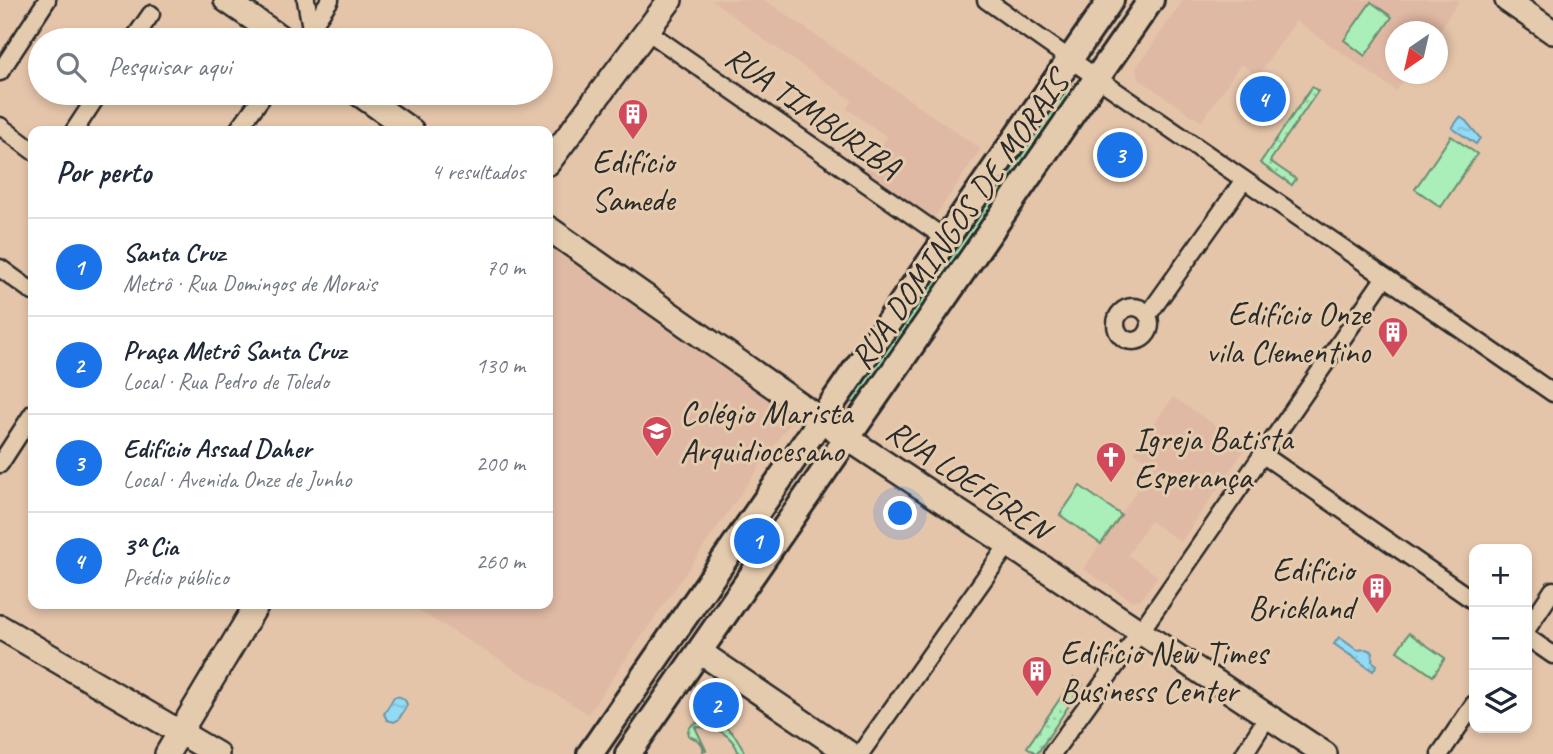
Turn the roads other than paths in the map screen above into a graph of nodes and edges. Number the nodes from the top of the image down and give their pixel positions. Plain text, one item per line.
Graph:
1 (47, 0) edge
2 (226, 0) edge
3 (306, 0) edge
4 (330, 0) edge
5 (670, 0) edge
6 (986, 0) edge
7 (1111, 0) edge
8 (1151, 0) edge
9 (1507, 0) edge
10 (151, 14) dead end
11 (29, 28) edge
12 (141, 28) edge
13 (267, 28) edge
14 (306, 28) edge
15 (310, 28) edge
16 (28, 29) edge
17 (648, 31) junction
18 (1553, 32) edge
19 (1070, 59) junction
20 (0, 72) edge
21 (1097, 78) junction
22 (91, 105) edge
23 (256, 105) edge
24 (375, 105) edge
25 (0, 126) edge
26 (77, 126) edge
27 (241, 126) edge
28 (405, 126) edge
29 (28, 147) edge
30 (553, 156) edge
31 (1244, 180) junction
32 (553, 232) edge
33 (946, 239) junction
34 (0, 268) edge
35 (1385, 277) junction
36 (28, 288) edge
37 (1148, 315) dead end
38 (1553, 393) edge
39 (822, 420) junction
40 (28, 421) edge
41 (847, 438) junction
42 (1262, 454) junction
43 (0, 464) edge
44 (1008, 545) junction
45 (1553, 590) edge
46 (1469, 598) edge
47 (254, 609) edge
48 (1532, 622) edge
49 (0, 627) edge
50 (1140, 632) junction
51 (1532, 640) edge
52 (700, 652) junction
53 (1553, 654) edge
54 (1469, 711) edge
55 (1268, 716) junction
56 (180, 732) junction
57 (166, 754) edge
58 (217, 754) edge
59 (590, 754) edge
60 (628, 754) edge
61 (850, 754) edge
62 (860, 754) edge
63 (1052, 754) edge
64 (1244, 754) edge
65 (1325, 754) edge
66 (1440, 754) edge

1 - 11 street
2 - 13 street
3 - 14 street
4 - 15 street
5 - 17 street
6 - 19 street
7 - 19 main road, RUA DOMINGOS DE MORAIS
8 - 21 main road, RUA DOMINGOS DE MORAIS
9 - 18 street
10 - 12 street
16 - 20 street
17 - 30 street
17 - 33 street, RUA TIMBURIBA
19 - 21 street
19 - 33 main road, RUA DOMINGOS DE MORAIS
21 - 31 street
21 - 41 main road, RUA DOMINGOS DE MORAIS
22 - 26 street
23 - 27 street
24 - 28 street
25 - 29 street
31 - 35 street
31 - 37 street
32 - 39 street, RUA LOEFGREN
33 - 39 main road, RUA DOMINGOS DE MORAIS
34 - 36 street
35 - 38 street
35 - 42 street
39 - 41 street, RUA LOEFGREN
39 - 59 main road, RUA DOMINGOS DE MORAIS
40 - 43 street
41 - 44 street, RUA LOEFGREN
41 - 52 main road, RUA DOMINGOS DE MORAIS
42 - 46 street
42 - 50 street
44 - 50 street, RUA LOEFGREN
44 - 62 street
45 - 48 street
47 - 56 street
49 - 56 street
50 - 55 street, RUA LOEFGREN
50 - 63 street
51 - 53 street
52 - 60 main road, RUA DOMINGOS DE MORAIS
52 - 61 street
54 - 66 street
55 - 64 street
55 - 65 street, RUA LOEFGREN
56 - 57 street
56 - 58 street

